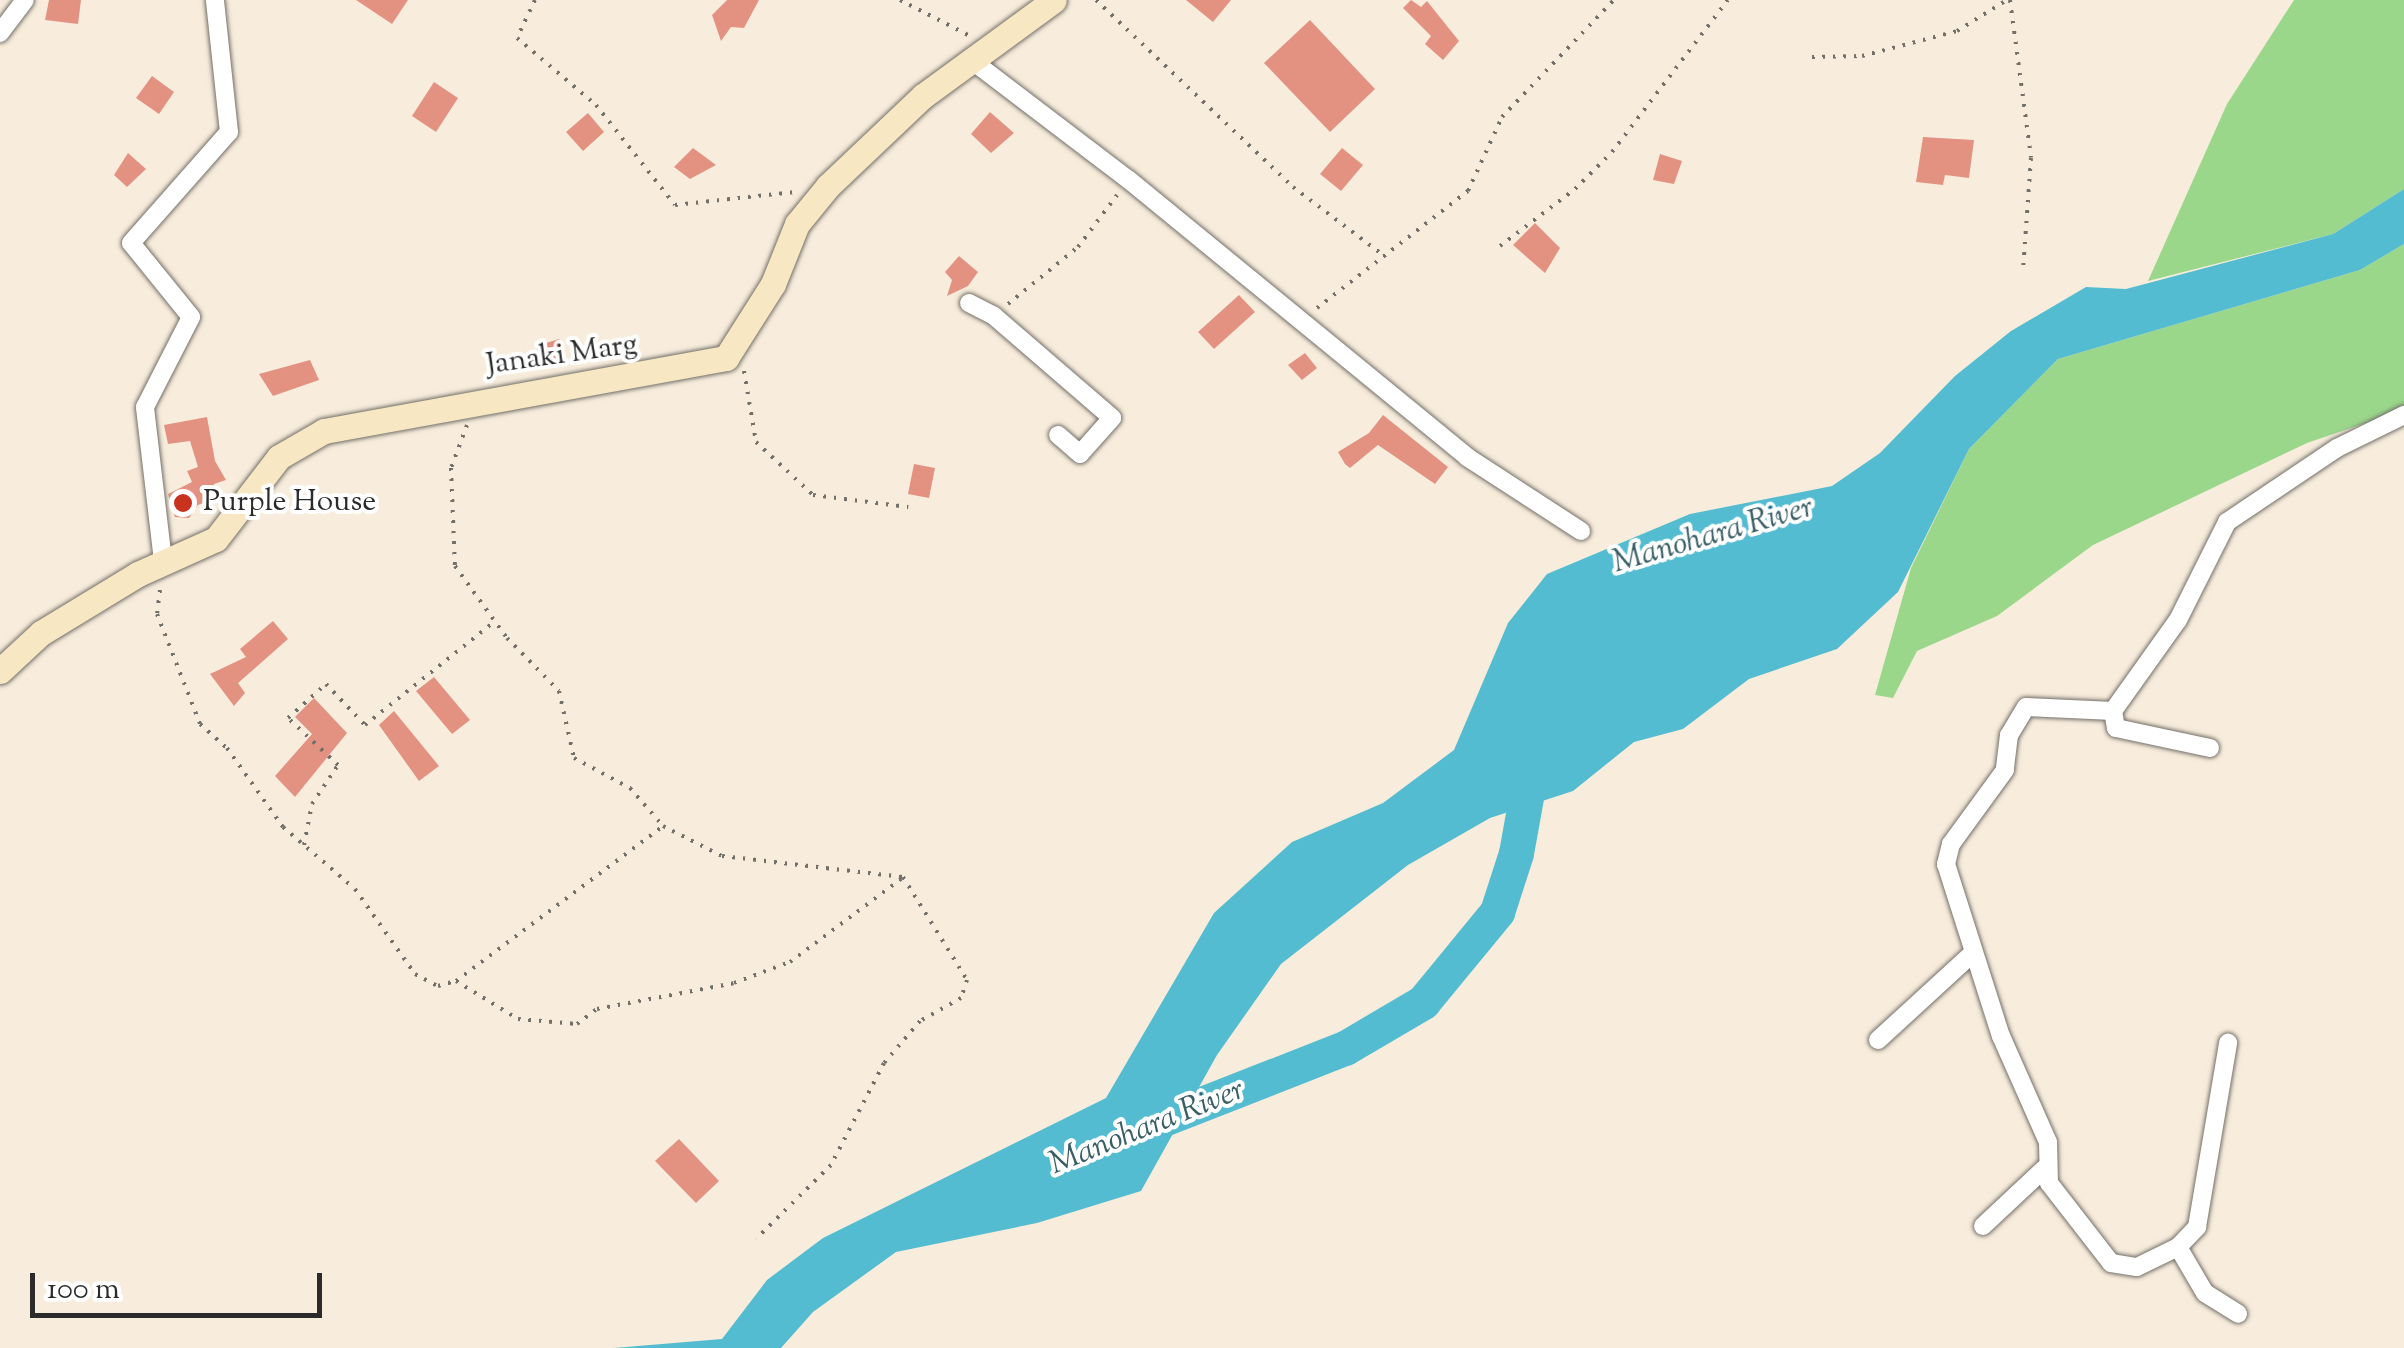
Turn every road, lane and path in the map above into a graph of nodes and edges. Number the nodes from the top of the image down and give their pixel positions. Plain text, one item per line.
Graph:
1 (25, 0) edge
2 (215, 0) edge
3 (535, 0) edge
4 (900, 0) edge
5 (1054, 0) edge
6 (1096, 0) edge
7 (1614, 0) edge
8 (1728, 0) edge
9 (2008, 0) edge
10 (0, 33) edge
11 (978, 53) junction
12 (1812, 58) dead end
13 (1128, 180) junction
14 (828, 186) junction
15 (1500, 246) dead end
16 (1385, 256) junction
17 (2024, 269) dead end
18 (969, 304) dead end
19 (994, 316) junction
20 (1298, 324) junction
21 (741, 342) junction
22 (477, 402) junction
23 (2404, 415) edge
24 (1058, 436) dead end
25 (908, 507) dead end
26 (1580, 531) dead end
27 (164, 560) junction
28 (494, 622) junction
29 (0, 671) edge
30 (2113, 712) junction
31 (2210, 748) dead end
32 (663, 826) junction
33 (304, 845) junction
34 (903, 877) junction
35 (1972, 954) junction
36 (456, 981) junction
37 (1878, 1040) dead end
38 (2228, 1043) dead end
39 (2044, 1169) junction
40 (1983, 1226) dead end
41 (756, 1239) dead end
42 (2178, 1247) junction
43 (2238, 1314) dead end

1 - 10 street
2 - 27 street
3 - 14 path
4 - 11 path
5 - 11 street
6 - 16 path
7 - 16 path
8 - 15 path
9 - 12 path
9 - 17 path
11 - 13 street
11 - 14 street
13 - 19 path
13 - 20 street
14 - 21 street
16 - 20 path
18 - 19 street
19 - 24 street
20 - 26 street
21 - 22 street, Janaki Marg
21 - 25 path
22 - 27 street, Janaki Marg
22 - 28 path
23 - 30 street
27 - 29 street, Janaki Marg
27 - 33 path
28 - 32 path
28 - 33 path
30 - 31 street
30 - 35 street
32 - 34 path
32 - 36 path
33 - 36 path
34 - 36 path
34 - 41 path
35 - 37 street
35 - 39 street
38 - 42 street
39 - 40 street
39 - 42 street
42 - 43 street

